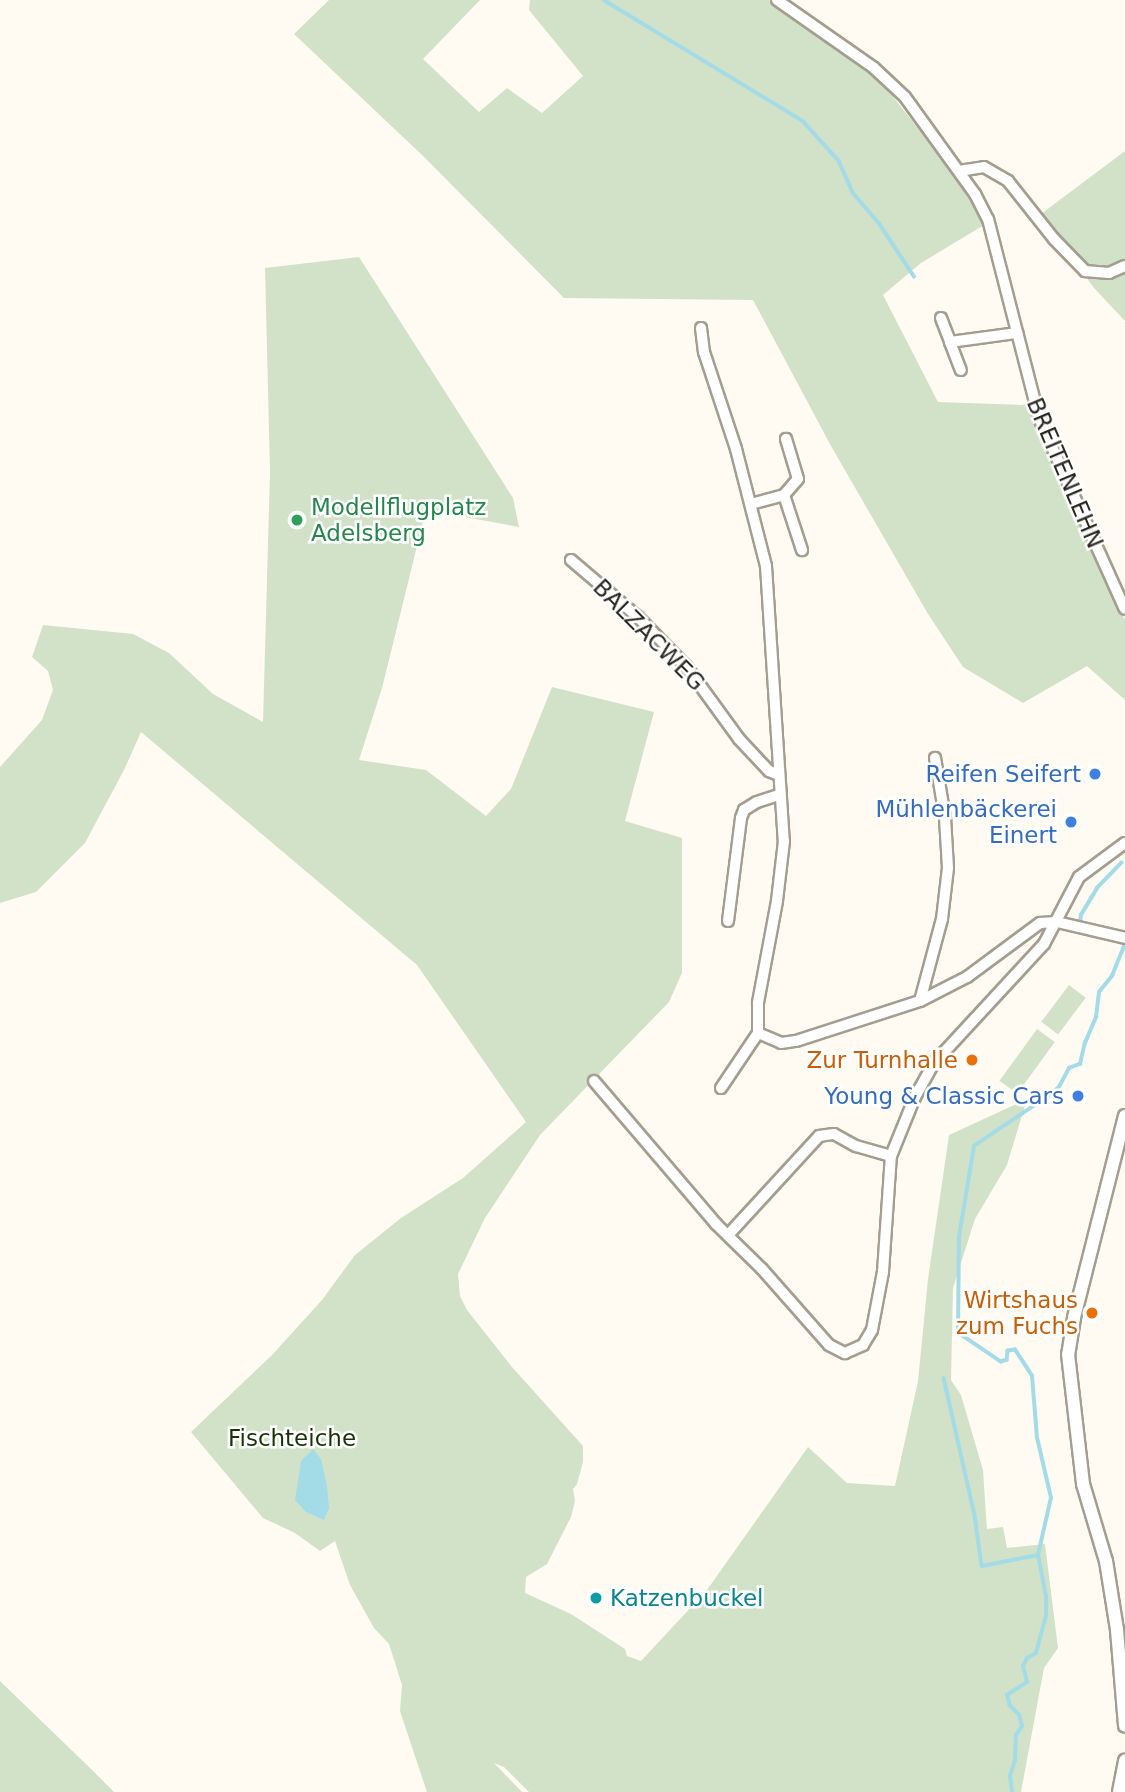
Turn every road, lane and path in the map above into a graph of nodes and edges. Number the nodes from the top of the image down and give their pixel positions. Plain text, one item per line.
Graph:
1 (777, 0) edge
2 (959, 171) junction
3 (1125, 266) edge
4 (941, 318) dead end
5 (701, 328) dead end
6 (1017, 333) junction
7 (950, 342) junction
8 (961, 370) dead end
9 (786, 439) dead end
10 (784, 495) junction
11 (751, 504) junction
12 (802, 550) dead end
13 (571, 560) dead end
14 (1125, 609) edge
15 (935, 758) dead end
16 (779, 775) junction
17 (781, 794) junction
18 (1125, 844) edge
19 (728, 921) dead end
20 (1057, 922) junction
21 (1125, 938) edge
22 (920, 1001) junction
23 (758, 1033) junction
24 (594, 1080) dead end
25 (721, 1088) dead end
26 (1125, 1116) edge
27 (891, 1156) junction
28 (729, 1234) junction
29 (1125, 1726) edge
30 (1125, 1761) edge
31 (1119, 1792) edge

1 - 2 street, BREITENLEHN
2 - 3 street
2 - 6 street, BREITENLEHN
4 - 7 street
5 - 11 street
6 - 7 street
6 - 14 street, BREITENLEHN
7 - 8 street
9 - 10 street
10 - 11 street
10 - 12 street
11 - 16 street
13 - 16 street, BALZACWEG
15 - 22 street
16 - 17 street
17 - 19 street
17 - 23 street
18 - 20 street
20 - 21 street
20 - 22 street
20 - 27 street
22 - 23 street
23 - 25 street
24 - 28 street
26 - 29 street
27 - 28 street
27 - 28 street
30 - 31 street

